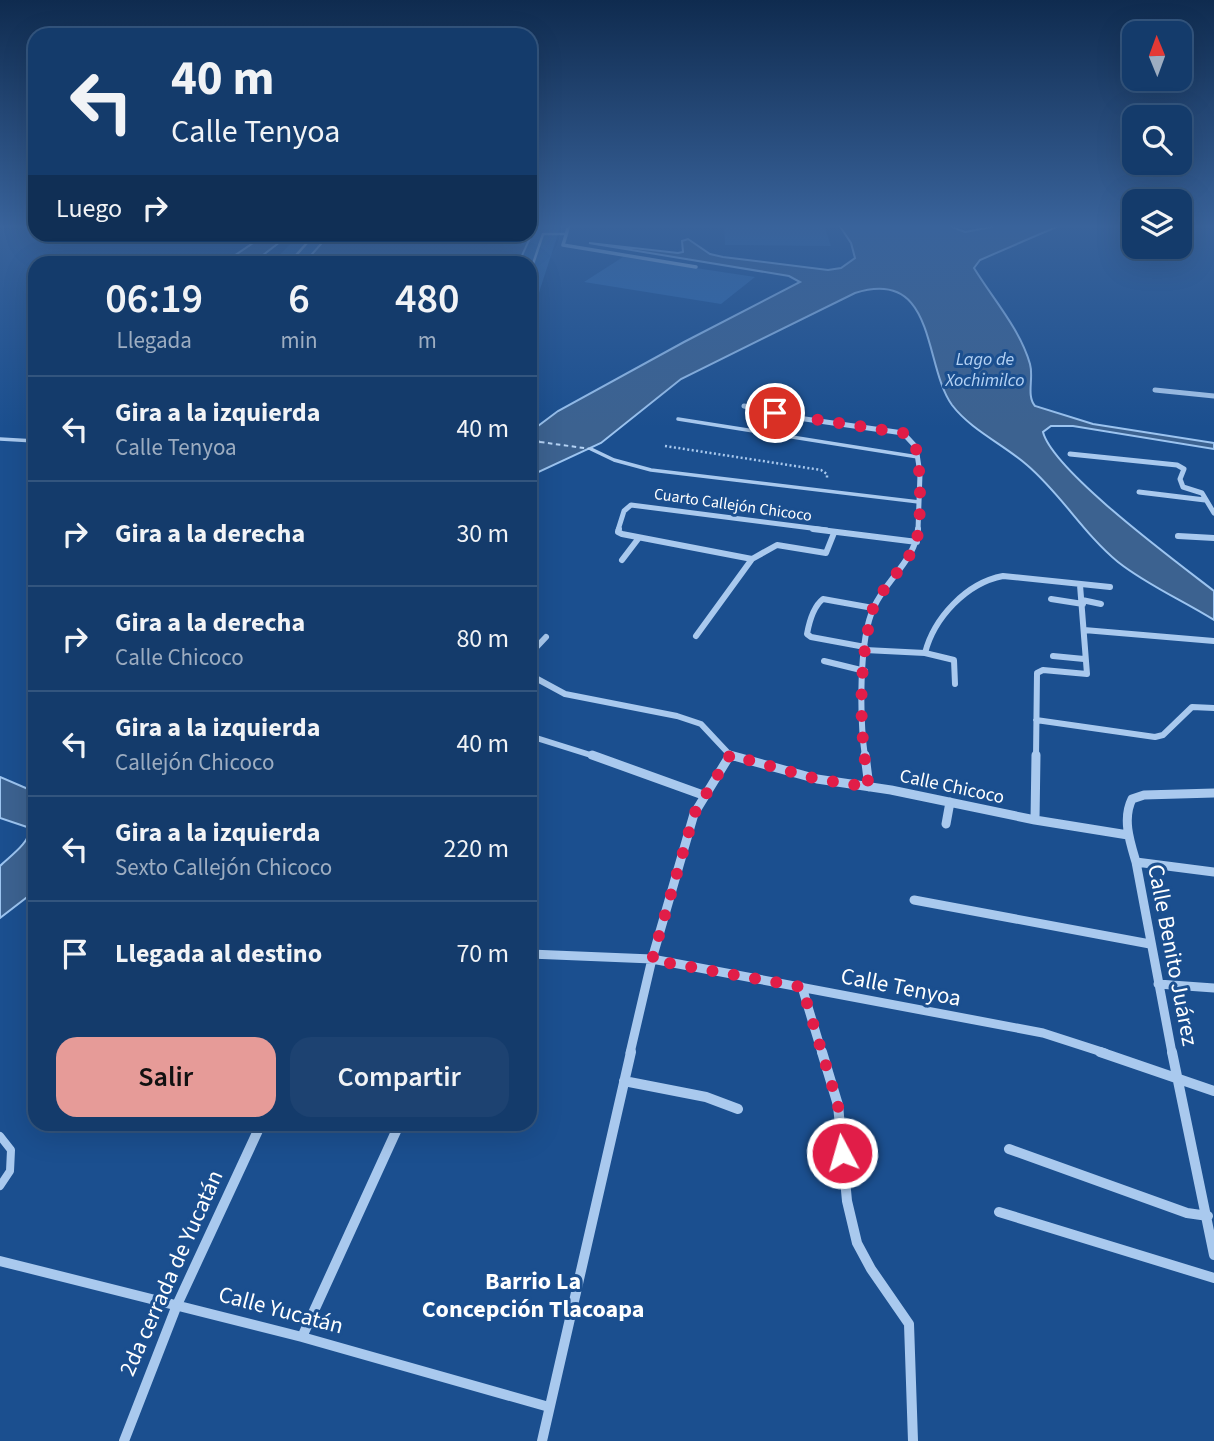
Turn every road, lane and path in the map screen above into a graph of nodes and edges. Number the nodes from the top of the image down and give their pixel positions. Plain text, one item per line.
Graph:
1 (1155, 390) dead end
2 (1214, 396) edge
3 (744, 406) dead end
4 (678, 419) dead end
5 (0, 439) edge
6 (28, 441) edge
7 (537, 441) edge
8 (540, 442) dead end
9 (665, 446) dead end
10 (591, 449) dead end
11 (1070, 454) dead end
12 (918, 457) junction
13 (826, 489) junction
14 (1139, 492) dead end
15 (1205, 500) junction
16 (919, 502) junction
17 (1214, 513) edge
18 (834, 533) junction
19 (1178, 536) dead end
20 (1214, 538) edge
21 (638, 539) junction
22 (917, 542) junction
23 (622, 559) dead end
24 (752, 559) junction
25 (1080, 585) junction
26 (1111, 587) dead end
27 (1051, 599) dead end
28 (1083, 602) junction
29 (1101, 604) dead end
30 (873, 608) junction
31 (1084, 630) junction
32 (696, 636) dead end
33 (546, 637) dead end
34 (1214, 641) edge
35 (537, 647) edge
36 (865, 649) junction
37 (925, 653) junction
38 (1053, 656) dead end
39 (1084, 660) junction
40 (824, 661) dead end
41 (865, 671) junction
42 (537, 679) edge
43 (955, 684) dead end
44 (1214, 708) edge
45 (1035, 720) junction
46 (537, 738) edge
47 (730, 755) junction
48 (869, 787) junction
49 (1214, 793) edge
50 (704, 795) junction
51 (950, 802) junction
52 (1035, 820) junction
53 (946, 824) dead end
54 (1128, 835) junction
55 (1136, 862) junction
56 (1214, 872) edge
57 (914, 900) dead end
58 (1150, 944) junction
59 (537, 954) edge
60 (652, 960) junction
61 (1158, 984) junction
62 (802, 987) junction
63 (1214, 988) edge
64 (624, 1081) junction
65 (1177, 1081) junction
66 (1214, 1091) edge
67 (737, 1109) dead end
68 (258, 1131) edge
69 (396, 1131) edge
70 (0, 1136) edge
71 (1010, 1149) dead end
72 (0, 1186) edge
73 (999, 1212) dead end
74 (1208, 1216) junction
75 (1214, 1255) edge
76 (0, 1261) edge
77 (1214, 1278) edge
78 (177, 1305) junction
79 (302, 1337) junction
80 (549, 1407) junction
81 (124, 1441) edge
82 (542, 1441) edge
83 (913, 1441) edge

1 - 2 street
3 - 12 street
4 - 12 lane
5 - 6 lane
7 - 8 path
9 - 13 path
10 - 13 lane
11 - 15 street
12 - 16 street
13 - 16 lane
14 - 15 street
15 - 17 street
16 - 22 street
18 - 21 street, Cuarto Callejón Chicoco
18 - 22 street, Cuarto Callejón Chicoco
18 - 24 street
19 - 20 street
21 - 23 street
21 - 24 street
22 - 30 street
24 - 32 street
25 - 26 street
25 - 28 street
25 - 37 street
27 - 28 street
28 - 29 street
28 - 31 street
30 - 36 street
30 - 36 street
31 - 34 street
31 - 39 street
33 - 35 street
36 - 37 street
36 - 41 street
37 - 43 street
38 - 39 street
39 - 45 street
40 - 41 street
41 - 48 street
42 - 47 street
44 - 45 street
45 - 52 street
46 - 50 street
47 - 48 street, Calle Chicoco
47 - 50 street
48 - 51 street, Calle Chicoco
49 - 54 street, Calle Benito Juárez
50 - 60 street
51 - 52 street, Calle Chicoco
51 - 53 street
52 - 54 street, Calle Chicoco
54 - 55 street, Calle Benito Juárez
55 - 56 street
55 - 58 street, Calle Benito Juárez
57 - 58 street
58 - 61 street, Calle Benito Juárez
59 - 60 street, Calle Tenyoa
60 - 62 street, Calle Tenyoa
60 - 64 street
61 - 63 street
61 - 65 street, Calle Benito Juárez
62 - 65 street, Calle Tenyoa
62 - 83 street
64 - 67 street
64 - 80 street
65 - 66 street, Calle Tenyoa
65 - 74 street, Calle Benito Juárez
68 - 78 street, 2da cerrada de Yucatán
69 - 79 street
70 - 72 lane
71 - 74 street
73 - 77 street
74 - 75 street, Calle Benito Juárez
76 - 78 street, Calle Yucatán
78 - 79 street, Calle Yucatán
78 - 81 street, 2da cerrada de Yucatán
79 - 80 street, Calle Yucatán
80 - 82 street

